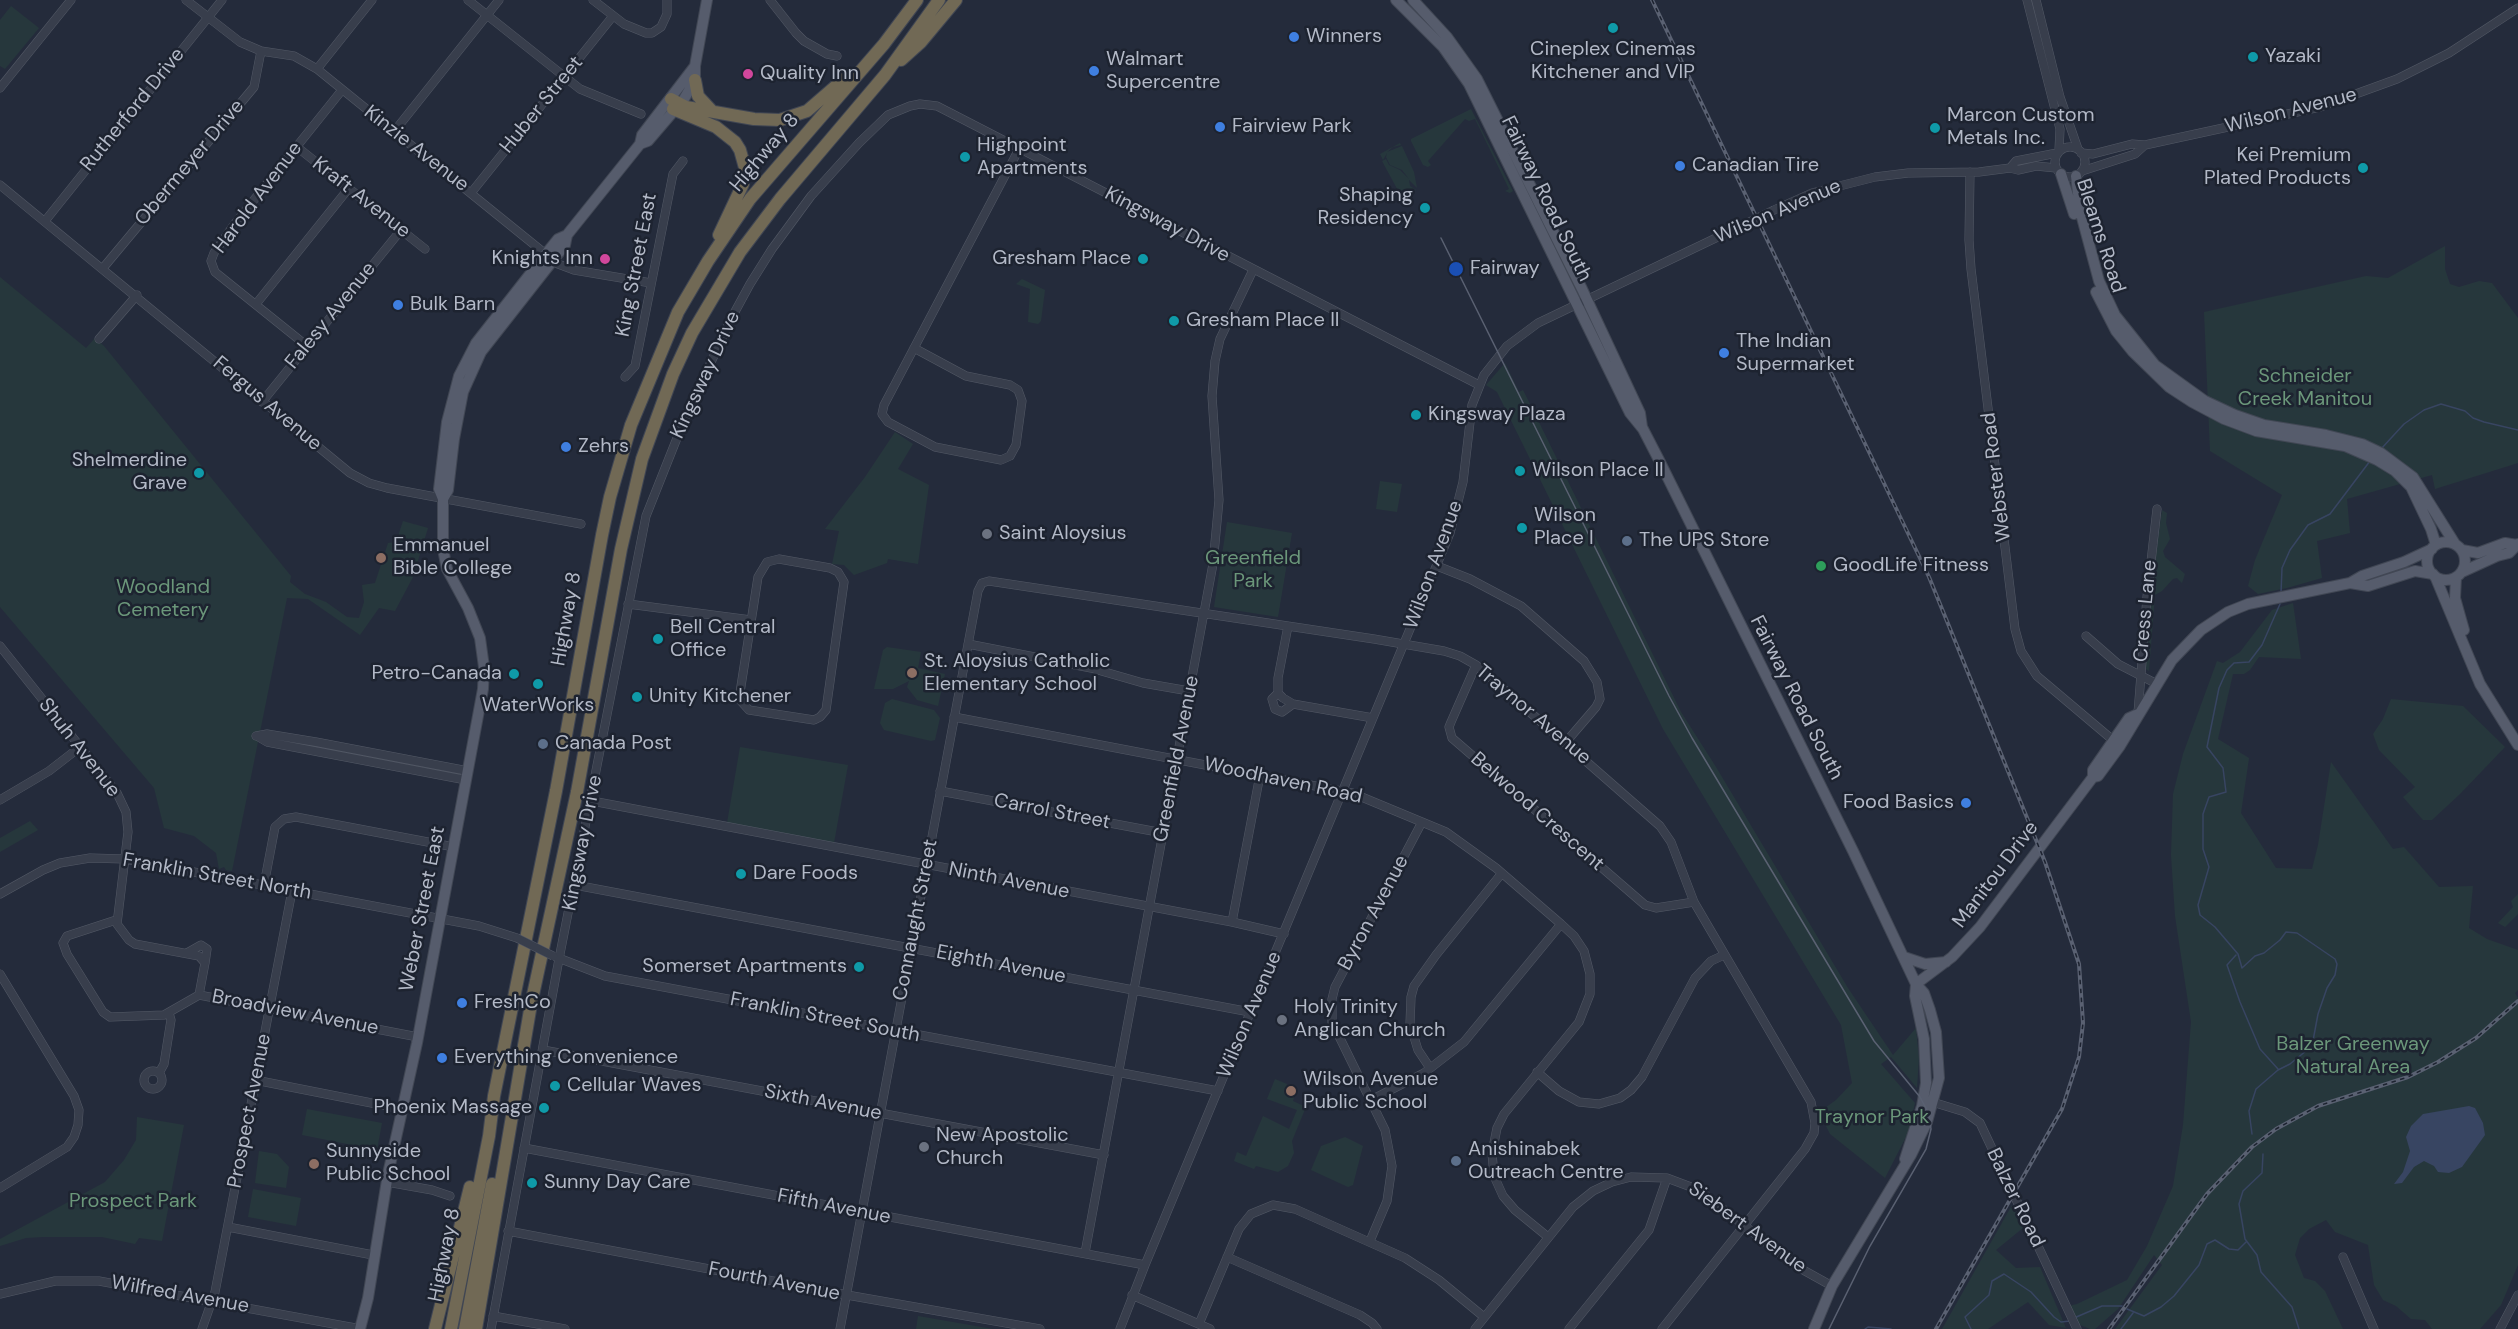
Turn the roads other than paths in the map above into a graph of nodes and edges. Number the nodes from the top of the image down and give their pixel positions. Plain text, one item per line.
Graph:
1 (186, 0) edge
2 (222, 0) edge
3 (372, 0) edge
4 (468, 0) edge
5 (499, 0) edge
6 (593, 0) edge
7 (667, 0) edge
8 (707, 0) edge
9 (770, 0) edge
10 (917, 0) edge
11 (939, 0) edge
12 (957, 0) edge
13 (1396, 0) edge
14 (1413, 0) edge
15 (2027, 0) edge
16 (2036, 0) edge
17 (66, 2) edge
18 (2518, 8) edge
19 (486, 15) junction
20 (613, 16) junction
21 (209, 17) junction
22 (261, 51) junction
23 (837, 56) dead end
24 (865, 65) junction
25 (695, 66) junction
26 (317, 69) junction
27 (885, 75) junction
28 (565, 77) junction
29 (695, 80) junction
30 (0, 88) edge
31 (342, 90) junction
32 (673, 104) junction
33 (713, 112) junction
34 (641, 114) dead end
35 (393, 133) junction
36 (2145, 145) junction
37 (297, 147) junction
38 (1019, 149) junction
39 (2080, 151) junction
40 (2058, 152) junction
41 (683, 161) dead end
42 (2010, 168) junction
43 (2058, 171) junction
44 (1970, 172) junction
45 (2079, 174) junction
46 (0, 185) edge
47 (349, 188) junction
48 (471, 194) junction
49 (45, 221) junction
50 (400, 230) junction
51 (425, 249) dead end
52 (549, 258) junction
53 (708, 261) junction
54 (103, 268) junction
55 (1253, 270) junction
56 (651, 283) junction
57 (137, 295) junction
58 (1582, 302) junction
59 (256, 304) junction
60 (99, 339) dead end
61 (307, 346) junction
62 (914, 348) junction
63 (626, 377) dead end
64 (1479, 385) junction
65 (262, 402) junction
66 (2360, 447) junction
67 (2398, 469) junction
68 (443, 499) junction
69 (2157, 509) dead end
70 (581, 524) dead end
71 (2517, 544) edge
72 (2434, 547) junction
73 (2458, 547) junction
74 (1437, 566) junction
75 (2459, 574) junction
76 (2434, 575) junction
77 (982, 583) joint
78 (2350, 583) junction
79 (627, 603) junction
80 (1205, 613) junction
81 (751, 620) junction
82 (1288, 626) junction
83 (2086, 636) dead end
84 (968, 644) junction
85 (1405, 644) junction
86 (0, 646) edge
87 (2467, 648) junction
88 (1476, 665) junction
89 (2140, 675) junction
90 (2157, 684) junction
91 (1189, 691) junction
92 (1278, 693) junction
93 (1293, 704) junction
94 (2138, 714) junction
95 (954, 717) junction
96 (1373, 718) junction
97 (2115, 741) junction
98 (1566, 742) junction
99 (2518, 743) edge
100 (80, 747) junction
101 (327, 749) junction
102 (1177, 759) junction
103 (467, 775) junction
104 (1260, 775) junction
105 (2093, 777) junction
106 (940, 791) junction
107 (1343, 791) junction
108 (0, 800) edge
109 (592, 801) junction
110 (1422, 822) junction
111 (1163, 833) junction
112 (454, 847) junction
113 (125, 859) junction
114 (926, 865) junction
115 (1502, 873) junction
116 (264, 885) junction
117 (575, 885) junction
118 (292, 891) junction
119 (0, 894) edge
120 (1694, 902) junction
121 (1149, 908) junction
122 (440, 918) junction
123 (116, 920) junction
124 (1232, 922) junction
125 (1561, 924) junction
126 (1284, 934) junction
127 (910, 948) junction
128 (1724, 955) junction
129 (1904, 957) junction
130 (556, 958) junction
131 (1946, 962) junction
132 (0, 974) edge
133 (1916, 984) junction
134 (1134, 990) junction
135 (199, 995) junction
136 (531, 1004) junction
137 (270, 1008) junction
138 (1250, 1012) junction
139 (169, 1013) junction
140 (895, 1031) junction
141 (418, 1037) junction
142 (543, 1050) junction
143 (1430, 1068) junction
144 (159, 1072) dead end
145 (1119, 1072) junction
146 (1537, 1072) junction
147 (255, 1080) junction
148 (1218, 1091) junction
149 (494, 1096) junction
150 (1371, 1100) junction
151 (1928, 1101) junction
152 (402, 1109) junction
153 (879, 1113) junction
154 (524, 1148) junction
155 (1104, 1155) junction
156 (1667, 1178) junction
157 (387, 1182) junction
158 (0, 1188) edge
159 (450, 1196) dead end
160 (861, 1212) junction
161 (1746, 1225) junction
162 (228, 1227) junction
163 (508, 1231) junction
164 (1548, 1237) junction
165 (1370, 1241) junction
166 (1085, 1253) junction
167 (373, 1255) junction
168 (1227, 1257) junction
169 (2343, 1257) dead end
170 (1145, 1265) junction
171 (1832, 1286) junction
172 (0, 1294) edge
173 (847, 1295) junction
174 (1132, 1295) junction
175 (2518, 1295) edge
176 (213, 1300) junction
177 (494, 1316) junction
178 (1484, 1317) junction
179 (1199, 1324) junction
180 (2077, 1328) edge
181 (202, 1329) edge
182 (360, 1329) edge
183 (435, 1329) edge
184 (451, 1329) edge
185 (465, 1329) edge
186 (476, 1329) edge
187 (491, 1329) edge
188 (565, 1329) edge
189 (840, 1329) edge
190 (1040, 1329) edge
191 (1120, 1329) edge
192 (1210, 1329) edge
193 (1377, 1329) edge
194 (1475, 1329) edge
195 (1569, 1329) edge
196 (1662, 1329) edge
197 (1814, 1329) edge
198 (2374, 1329) edge
199 (2500, 1329) edge

1 - 21 street, Kinzie Avenue
2 - 21 street, Rutherford Drive
3 - 26 street
4 - 19 street
5 - 19 street
6 - 20 street
7 - 20 street
8 - 25 main road
9 - 23 street
10 - 24 highway, Highway 8
11 - 27 highway, Highway 8
12 - 27 highway
13 - 58 main road, Fairway Road South
14 - 58 main road, Fairway Road South
15 - 40 street
16 - 39 street
17 - 30 street
18 - 36 street, Wilson Avenue
19 - 28 street
19 - 35 street
20 - 28 street, Huber Street
21 - 22 street, Kinzie Avenue
21 - 49 street, Rutherford Drive
22 - 26 street, Kinzie Avenue
22 - 54 street, Obermeyer Drive
24 - 33 highway
24 - 53 highway, Highway 8
25 - 29 main road
25 - 32 main road
26 - 31 street, Kinzie Avenue
27 - 136 highway, Highway 8
28 - 34 street
28 - 48 street, Huber Street
29 - 32 main road
29 - 33 highway
31 - 35 street, Kinzie Avenue
31 - 37 street, Harold Avenue
32 - 33 highway
32 - 52 main road, Weber Street East
32 - 53 highway
35 - 48 street, Kinzie Avenue
36 - 39 street, Wilson Avenue
36 - 45 street
37 - 47 street, Kraft Avenue
37 - 59 street, Harold Avenue
38 - 55 street, Kingsway Drive
38 - 62 street
38 - 79 street, Kingsway Drive
39 - 40 street, Wilson Avenue
39 - 45 street
40 - 42 street, Wilson Avenue
40 - 43 street
41 - 56 street, King Street East
42 - 43 street, Wilson Avenue
42 - 44 street, Wilson Avenue
43 - 45 street, Wilson Avenue
43 - 66 main road, Bleams Road
44 - 58 street, Wilson Avenue, bridge
44 - 97 street, Webster Road
45 - 66 main road, Bleams Road
46 - 49 street, Fergus Avenue
47 - 50 street, Kraft Avenue
47 - 59 street
48 - 52 street, Kinzie Avenue
49 - 54 street, Fergus Avenue
50 - 51 street, Kraft Avenue
50 - 61 street, Falesy Avenue
52 - 56 street, Kinzie Avenue
52 - 68 main road, Weber Street East
53 - 149 highway, Highway 8
54 - 57 street, Fergus Avenue
55 - 64 street, Kingsway Drive
55 - 80 street, Greenfield Avenue
56 - 63 street, King Street East
57 - 60 street
57 - 65 street, Fergus Avenue
58 - 64 street, Wilson Avenue
58 - 129 main road, Fairway Road South
59 - 61 street, Harold Avenue
61 - 65 street, Falesy Avenue
62 - 62 street
64 - 74 street, Wilson Avenue
65 - 68 street, Fergus Avenue
66 - 67 main road, Bleams Road
67 - 72 main road, Bleams Road
67 - 73 main road, Bleams Road
68 - 70 street, Fergus Avenue
68 - 103 main road, Weber Street East
69 - 89 street, Cress Lane
71 - 73 main road
71 - 75 main road
72 - 73 main road
72 - 76 main road
72 - 78 main road, Manitou Drive
73 - 75 main road
74 - 85 street, Wilson Avenue
74 - 98 street
75 - 76 main road
75 - 87 main road
76 - 78 main road, Manitou Drive
76 - 87 main road
77 - 80 street, Traynor Avenue
77 - 84 street, Connaught Street
78 - 90 main road, Manitou Drive
79 - 81 street
79 - 109 street, Kingsway Drive
80 - 82 street, Traynor Avenue
80 - 91 street, Greenfield Avenue
81 - 81 street
82 - 85 street, Traynor Avenue
82 - 92 street
83 - 89 street
84 - 91 street
84 - 95 street, Connaught Street
85 - 88 street, Traynor Avenue
85 - 96 street, Wilson Avenue
86 - 100 street, Shuh Avenue
87 - 99 main road
88 - 98 street, Traynor Avenue
88 - 120 street, Belwood Crescent
89 - 90 street
89 - 94 street, Cress Lane
90 - 94 main road, Manitou Drive
91 - 102 street, Greenfield Avenue
92 - 93 street
92 - 93 street
93 - 96 street
94 - 97 main road, Manitou Drive
94 - 105 main road, Manitou Drive
95 - 102 street, Woodhaven Road
95 - 106 street, Connaught Street
96 - 107 street, Wilson Avenue
97 - 105 main road, Manitou Drive
98 - 120 street, Traynor Avenue
100 - 108 street
100 - 113 street, Shuh Avenue
101 - 101 street
101 - 103 street
102 - 104 street, Woodhaven Road
102 - 111 street, Greenfield Avenue
103 - 112 main road, Weber Street East
104 - 107 street, Woodhaven Road
104 - 124 street
105 - 131 main road, Manitou Drive
106 - 111 street, Carrol Street
106 - 114 street, Connaught Street
107 - 110 street, Woodhaven Road
107 - 126 street, Wilson Avenue
109 - 114 street, Ninth Avenue
109 - 117 street, Kingsway Drive
110 - 115 street, Woodhaven Road
110 - 150 street, Byron Avenue
111 - 121 street, Greenfield Avenue
112 - 116 street
112 - 122 main road, Weber Street East
113 - 116 street, Franklin Street North
113 - 119 street, Franklin Street North
113 - 123 street, Shuh Avenue
114 - 121 street, Ninth Avenue
114 - 127 street, Connaught Street
115 - 125 street, Woodhaven Road
115 - 143 street
116 - 118 street, Franklin Street North
117 - 127 street, Eighth Avenue
117 - 130 street, Kingsway Drive
118 - 122 street, Franklin Street North
118 - 137 street, Prospect Avenue
120 - 128 street, Traynor Avenue
121 - 124 street, Ninth Avenue
121 - 134 street, Greenfield Avenue
122 - 130 street, Franklin Street South, bridge
122 - 141 main road, Weber Street East
123 - 135 street
123 - 139 street, Broadview Avenue
124 - 126 street, Ninth Avenue
125 - 143 street
125 - 146 street, Woodhaven Road
126 - 138 street, Wilson Avenue
127 - 134 street, Eighth Avenue
127 - 140 street, Connaught Street
128 - 146 street
128 - 161 street, Traynor Avenue
129 - 131 main road
129 - 133 main road, Fairway Road South
130 - 140 street, Franklin Street South
130 - 142 street, Kingsway Drive
131 - 133 main road, Manitou Drive
132 - 158 street
133 - 151 main road
133 - 151 main road, Fairway Road South
134 - 138 street, Eighth Avenue
134 - 145 street, Greenfield Avenue
135 - 137 street, Broadview Avenue
135 - 139 street, Broadview Avenue
136 - 185 highway
136 - 186 highway, Highway 8
137 - 141 street, Broadview Avenue
137 - 147 street, Prospect Avenue
138 - 148 street, Wilson Avenue
139 - 144 street
140 - 145 street, Franklin Street South
140 - 153 street, Connaught Street
141 - 152 main road, Weber Street East
142 - 153 street, Sixth Avenue
142 - 154 street, Kingsway Drive
143 - 150 street
145 - 148 street, Franklin Street South
145 - 155 street, Greenfield Avenue
146 - 164 street, Woodhaven Road
147 - 152 street
147 - 162 street, Prospect Avenue
148 - 170 street, Wilson Avenue
149 - 183 highway
149 - 184 highway, Highway 8
150 - 165 street, Byron Avenue
151 - 171 main road
151 - 180 street, Balzer Road
152 - 157 main road, Weber Street East
153 - 155 street, Sixth Avenue
153 - 160 street, Connaught Street
154 - 160 street, Fifth Avenue
154 - 163 street, Kingsway Drive
155 - 166 street, Greenfield Avenue
156 - 161 street, Siebert Avenue
156 - 164 street, Siebert Avenue
156 - 195 street
157 - 159 street
157 - 167 main road, Weber Street East
160 - 166 street, Fifth Avenue
160 - 173 street, Connaught Street
161 - 171 street, Siebert Avenue
161 - 196 street
162 - 167 street
162 - 176 street, Prospect Avenue
163 - 173 street, Fourth Avenue
163 - 177 street, Kingsway Drive
164 - 178 street, Siebert Avenue
165 - 168 street
165 - 178 street
166 - 170 street, Fifth Avenue
167 - 182 main road, Weber Street East
168 - 179 street
168 - 193 street
169 - 198 street
170 - 174 street, Wilson Avenue
171 - 197 main road
172 - 176 street, Wilfred Avenue
173 - 189 street, Connaught Street
173 - 190 street, Fourth Avenue
174 - 179 street
174 - 191 street, Wilson Avenue
175 - 199 street
176 - 181 street, Prospect Avenue
176 - 182 street, Wilfred Avenue
177 - 187 street, Kingsway Drive
177 - 188 street
178 - 194 street, Siebert Avenue
179 - 192 street

